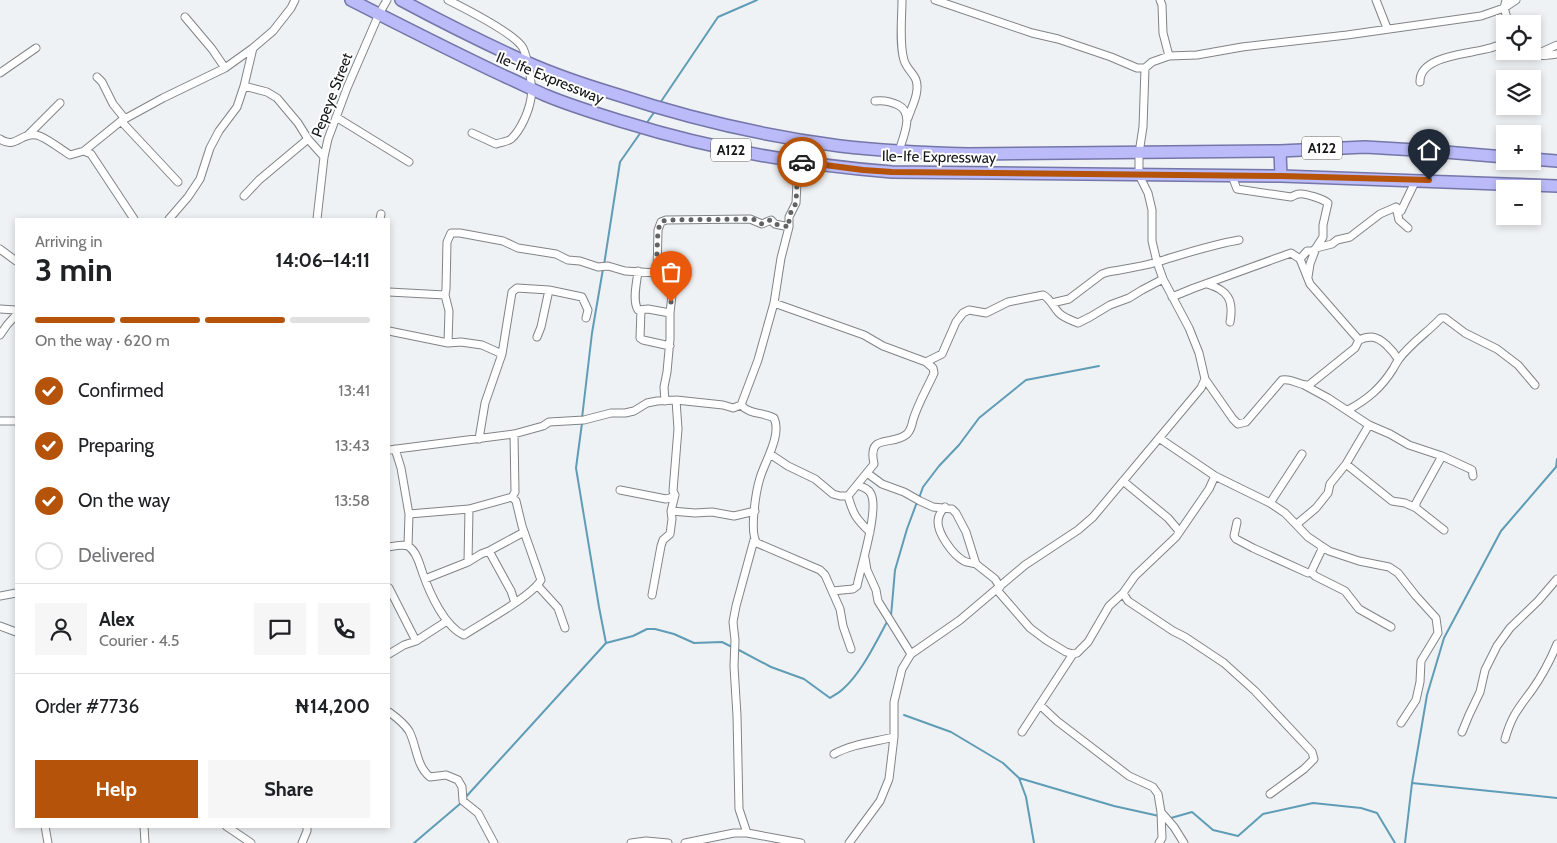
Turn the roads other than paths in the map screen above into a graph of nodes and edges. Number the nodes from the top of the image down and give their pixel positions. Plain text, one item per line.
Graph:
1 (295, 0) edge
2 (351, 0) edge
3 (387, 0) edge
4 (401, 0) edge
5 (448, 0) edge
6 (902, 0) edge
7 (935, 0) edge
8 (1160, 0) edge
9 (1376, 0) edge
10 (1506, 0) edge
11 (1516, 0) edge
12 (1504, 8) junction
13 (379, 14) junction
14 (1506, 15) edge
15 (185, 16) dead end
16 (1386, 28) junction
17 (1557, 45) edge
18 (1496, 46) edge
19 (36, 48) dead end
20 (254, 48) junction
21 (1541, 50) edge
22 (1557, 54) edge
23 (1541, 55) edge
24 (1169, 56) junction
25 (527, 63) junction
26 (225, 68) junction
27 (1145, 68) junction
28 (0, 73) edge
29 (97, 77) dead end
30 (1420, 82) dead end
31 (244, 86) junction
32 (532, 89) junction
33 (875, 101) dead end
34 (60, 103) dead end
35 (336, 117) junction
36 (908, 118) junction
37 (123, 120) junction
38 (472, 133) dead end
39 (28, 135) junction
40 (0, 139) edge
41 (308, 139) junction
42 (84, 151) junction
43 (897, 151) junction
44 (1280, 151) junction
45 (1139, 153) junction
46 (1496, 156) edge
47 (324, 157) junction
48 (1541, 160) edge
49 (798, 161) junction
50 (1557, 161) edge
51 (409, 162) dead end
52 (892, 172) junction
53 (1139, 175) junction
54 (1232, 176) junction
55 (1282, 176) junction
56 (1416, 180) junction
57 (178, 182) dead end
58 (1557, 186) edge
59 (244, 196) dead end
60 (1396, 207) junction
61 (133, 218) edge
62 (170, 218) edge
63 (317, 218) edge
64 (789, 227) junction
65 (1408, 228) dead end
66 (1239, 240) dead end
67 (0, 248) edge
68 (1316, 248) junction
69 (1300, 259) junction
70 (15, 260) edge
71 (1157, 262) junction
72 (638, 271) junction
73 (656, 272) junction
74 (1163, 279) junction
75 (1207, 284) junction
76 (1310, 284) junction
77 (549, 290) junction
78 (672, 291) junction
79 (390, 292) edge
80 (445, 295) junction
81 (1172, 298) junction
82 (774, 303) junction
83 (1052, 303) junction
84 (0, 309) edge
85 (15, 310) edge
86 (641, 310) junction
87 (670, 313) junction
88 (15, 316) edge
89 (586, 318) dead end
90 (1230, 322) dead end
91 (390, 331) edge
92 (0, 335) edge
93 (537, 337) dead end
94 (1359, 340) junction
95 (448, 343) junction
96 (670, 346) junction
97 (502, 354) junction
98 (1398, 359) junction
99 (926, 362) junction
100 (1204, 379) junction
101 (1304, 385) junction
102 (1535, 385) dead end
103 (1202, 388) junction
104 (1213, 391) junction
105 (665, 400) junction
106 (676, 400) junction
107 (741, 405) junction
108 (1348, 410) junction
109 (0, 421) edge
110 (15, 422) edge
111 (1370, 425) junction
112 (514, 434) junction
113 (1159, 438) junction
114 (479, 439) junction
115 (392, 450) edge
116 (770, 454) junction
117 (1302, 454) dead end
118 (1442, 456) junction
119 (1346, 464) junction
120 (867, 473) junction
121 (1214, 476) junction
122 (1473, 476) dead end
123 (1123, 480) junction
124 (858, 485) junction
125 (620, 490) dead end
126 (675, 495) junction
127 (848, 496) junction
128 (512, 497) junction
129 (1270, 502) junction
130 (945, 507) junction
131 (1416, 508) junction
132 (468, 509) junction
133 (671, 511) junction
134 (755, 511) junction
135 (409, 514) junction
136 (1237, 522) dead end
137 (1297, 524) junction
138 (1444, 530) dead end
139 (1179, 531) junction
140 (524, 532) junction
141 (870, 532) junction
142 (754, 540) junction
143 (1320, 545) junction
144 (408, 546) junction
145 (390, 547) edge
146 (489, 551) junction
147 (468, 562) junction
148 (976, 564) junction
149 (864, 571) junction
150 (1311, 572) junction
151 (425, 579) junction
152 (1557, 579) edge
153 (538, 586) junction
154 (998, 588) junction
155 (390, 590) edge
156 (832, 591) junction
157 (15, 593) edge
158 (1123, 593) junction
159 (652, 595) dead end
160 (0, 596) edge
161 (515, 603) junction
162 (446, 621) junction
163 (0, 626) edge
164 (1391, 627) dead end
165 (565, 628) dead end
166 (15, 632) edge
167 (416, 641) junction
168 (1557, 644) edge
169 (851, 649) dead end
170 (390, 653) edge
171 (912, 654) junction
172 (1073, 654) junction
173 (1040, 705) junction
174 (390, 713) edge
175 (1401, 723) dead end
176 (1022, 732) dead end
177 (1462, 732) dead end
178 (894, 737) junction
179 (1505, 739) dead end
180 (834, 754) dead end
181 (1270, 794) dead end
182 (1161, 812) junction
183 (45, 828) edge
184 (144, 828) edge
185 (229, 828) edge
186 (307, 828) edge
187 (746, 833) junction
188 (48, 843) edge
189 (145, 843) edge
190 (251, 843) edge
191 (302, 843) edge
192 (494, 843) edge
193 (631, 843) edge
194 (668, 843) edge
195 (685, 843) edge
196 (801, 843) edge
197 (848, 843) edge
198 (1159, 843) edge
199 (1184, 843) edge

1 - 20 street
2 - 13 highway, Ile-Ife Expressway / A122
3 - 13 street, Pepeye Street
4 - 25 highway, Ile-Ife Expressway / A122
5 - 25 street
6 - 36 street
7 - 27 street
8 - 24 street
9 - 16 street
10 - 12 street
11 - 12 street
12 - 14 street
12 - 16 street
13 - 32 highway, Ile-Ife Expressway / A122
13 - 35 street, Pepeye Street
15 - 26 street
16 - 24 street
17 - 21 street
18 - 30 street
19 - 28 street
20 - 26 street
20 - 31 street
22 - 23 street
24 - 27 street
25 - 32 street
25 - 43 highway, Ile-Ife Expressway / A122
26 - 37 street
27 - 45 street
29 - 37 street
31 - 41 street
31 - 62 street
32 - 38 street
32 - 49 highway, Ile-Ife Expressway / A122
33 - 36 street
34 - 39 street
35 - 47 street, Pepeye Street
35 - 51 street
36 - 43 street
37 - 42 street
37 - 57 street
39 - 40 street
39 - 42 street
41 - 47 street
41 - 59 street
42 - 61 street
43 - 45 highway, Ile-Ife Expressway / A122
43 - 52 highway
44 - 45 highway, Ile-Ife Expressway / A122
44 - 46 highway, Ile-Ife Expressway / A122
44 - 55 highway
45 - 53 street
47 - 63 street, Pepeye Street
48 - 50 highway
49 - 52 highway, Ile-Ife Expressway / A122
49 - 64 street
52 - 53 highway, Ile-Ife Expressway / A122
53 - 54 highway, Ile-Ife Expressway / A122
53 - 71 street
54 - 55 highway, Ile-Ife Expressway / A122
54 - 68 street
55 - 56 highway, Ile-Ife Expressway / A122
56 - 58 highway, Ile-Ife Expressway / A122
56 - 60 street
60 - 65 street
60 - 68 street
64 - 73 street
64 - 82 street
66 - 71 street
67 - 70 street
68 - 69 street
68 - 76 street
69 - 75 street
69 - 76 street
71 - 74 street
71 - 83 street
72 - 73 street
72 - 80 street
72 - 86 street
73 - 78 street
73 - 78 street
74 - 81 street
74 - 83 street
75 - 81 street
75 - 90 street
76 - 94 street
77 - 89 street
77 - 93 street
77 - 97 street
78 - 87 street
79 - 80 street
80 - 95 street
81 - 100 street
82 - 99 street
82 - 107 street
83 - 99 street
84 - 85 street
86 - 87 street
86 - 96 street
87 - 96 street
88 - 92 street
91 - 95 street
94 - 98 street
94 - 101 street
95 - 97 street
96 - 105 street
97 - 114 street
98 - 102 street
98 - 108 street
99 - 120 street
100 - 103 street
100 - 104 street
101 - 104 street
101 - 108 street
103 - 104 street
103 - 113 street
105 - 106 street
105 - 112 street
106 - 107 street
106 - 126 street
107 - 116 street
108 - 111 street
109 - 110 street
111 - 118 street
111 - 119 street
112 - 114 street
112 - 128 street
113 - 121 street
113 - 123 street
114 - 115 street
115 - 135 street
116 - 127 street
116 - 134 street
117 - 129 street
118 - 122 street
118 - 131 street
119 - 131 street
119 - 137 street
120 - 124 street
120 - 130 street
121 - 129 street
121 - 139 street
123 - 139 street
123 - 154 street
124 - 127 street
124 - 141 street
125 - 126 street
126 - 133 street
127 - 141 street
128 - 132 street
128 - 140 street
129 - 137 street
130 - 148 street
130 - 148 street
131 - 138 street
132 - 135 street
132 - 147 street
133 - 134 street
133 - 159 street
134 - 142 street
135 - 144 street
136 - 150 street
137 - 143 street
139 - 158 street
140 - 146 street
140 - 153 street
141 - 149 street
142 - 156 street
142 - 187 street
143 - 150 street
143 - 175 street
144 - 145 street
144 - 151 street
146 - 147 street
146 - 161 street
147 - 151 street
148 - 154 street
149 - 156 street
149 - 171 street
150 - 164 street
151 - 162 street
152 - 177 street
153 - 161 street
153 - 165 street
154 - 171 street
154 - 172 street
155 - 167 street
156 - 169 street
157 - 160 street
158 - 172 street
158 - 181 street
161 - 162 street
162 - 167 street
163 - 166 street
167 - 170 street
168 - 179 street
171 - 178 street
172 - 173 street
173 - 176 street
173 - 182 street
174 - 192 street
178 - 180 street
178 - 197 street
182 - 198 street
182 - 199 street
183 - 188 street
184 - 189 street
185 - 190 street
186 - 191 street
187 - 195 street
187 - 196 street
193 - 194 street

